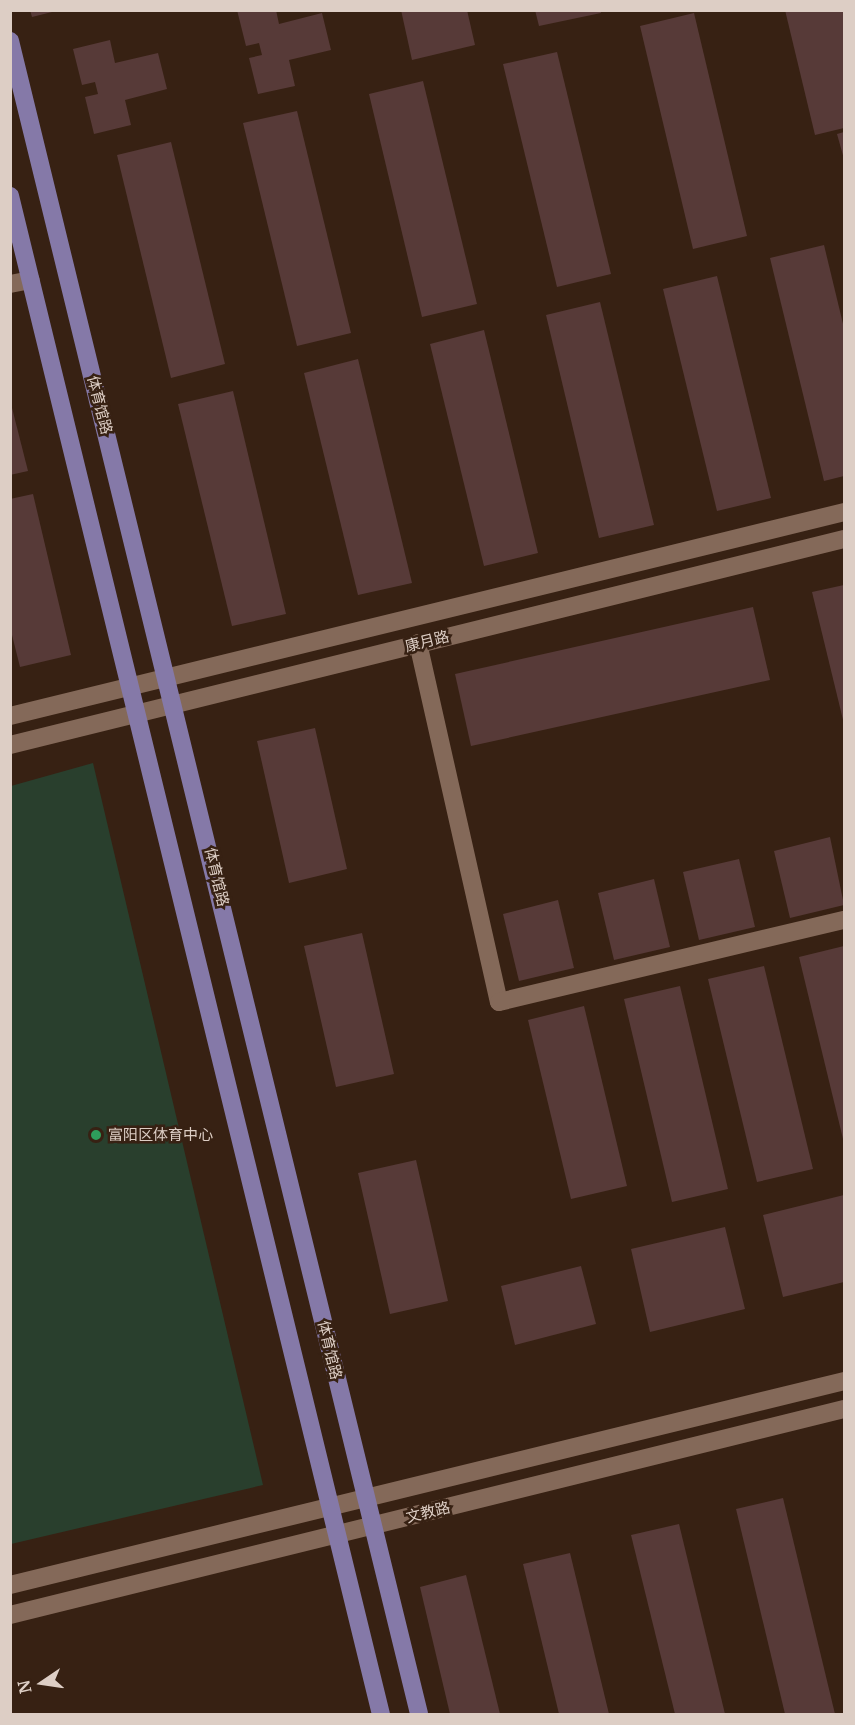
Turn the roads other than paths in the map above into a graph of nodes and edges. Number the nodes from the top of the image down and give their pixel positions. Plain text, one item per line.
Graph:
1 (10, 41) edge
2 (10, 196) edge
3 (31, 280) junction
4 (10, 284) edge
5 (844, 512) edge
6 (844, 539) edge
7 (418, 644) junction
8 (169, 677) junction
9 (133, 686) junction
10 (176, 703) junction
11 (139, 713) junction
12 (10, 716) edge
13 (10, 745) edge
14 (844, 920) edge
15 (844, 1381) edge
16 (844, 1409) edge
17 (365, 1499) junction
18 (328, 1508) junction
19 (371, 1526) junction
20 (334, 1535) junction
21 (10, 1585) edge
22 (10, 1615) edge
23 (381, 1714) edge
24 (419, 1714) edge

1 - 8 main road, 体育馆路
2 - 3 main road
3 - 4 street
3 - 9 main road
5 - 8 street, 康月路
6 - 7 street, 康月路
7 - 10 street, 康月路
7 - 14 street
8 - 9 street, 康月路
8 - 10 main road, 体育馆路
9 - 11 main road
9 - 12 street, 康月路
10 - 11 street, 康月路
10 - 17 main road, 体育馆路
11 - 13 street, 康月路
11 - 18 main road
15 - 17 street, 文教路
16 - 19 street, 文教路
17 - 18 street, 文教路
17 - 19 main road, 体育馆路
18 - 20 main road
18 - 21 street, 文教路
19 - 20 street, 文教路
19 - 24 main road, 体育馆路
20 - 22 street, 文教路
20 - 23 main road

